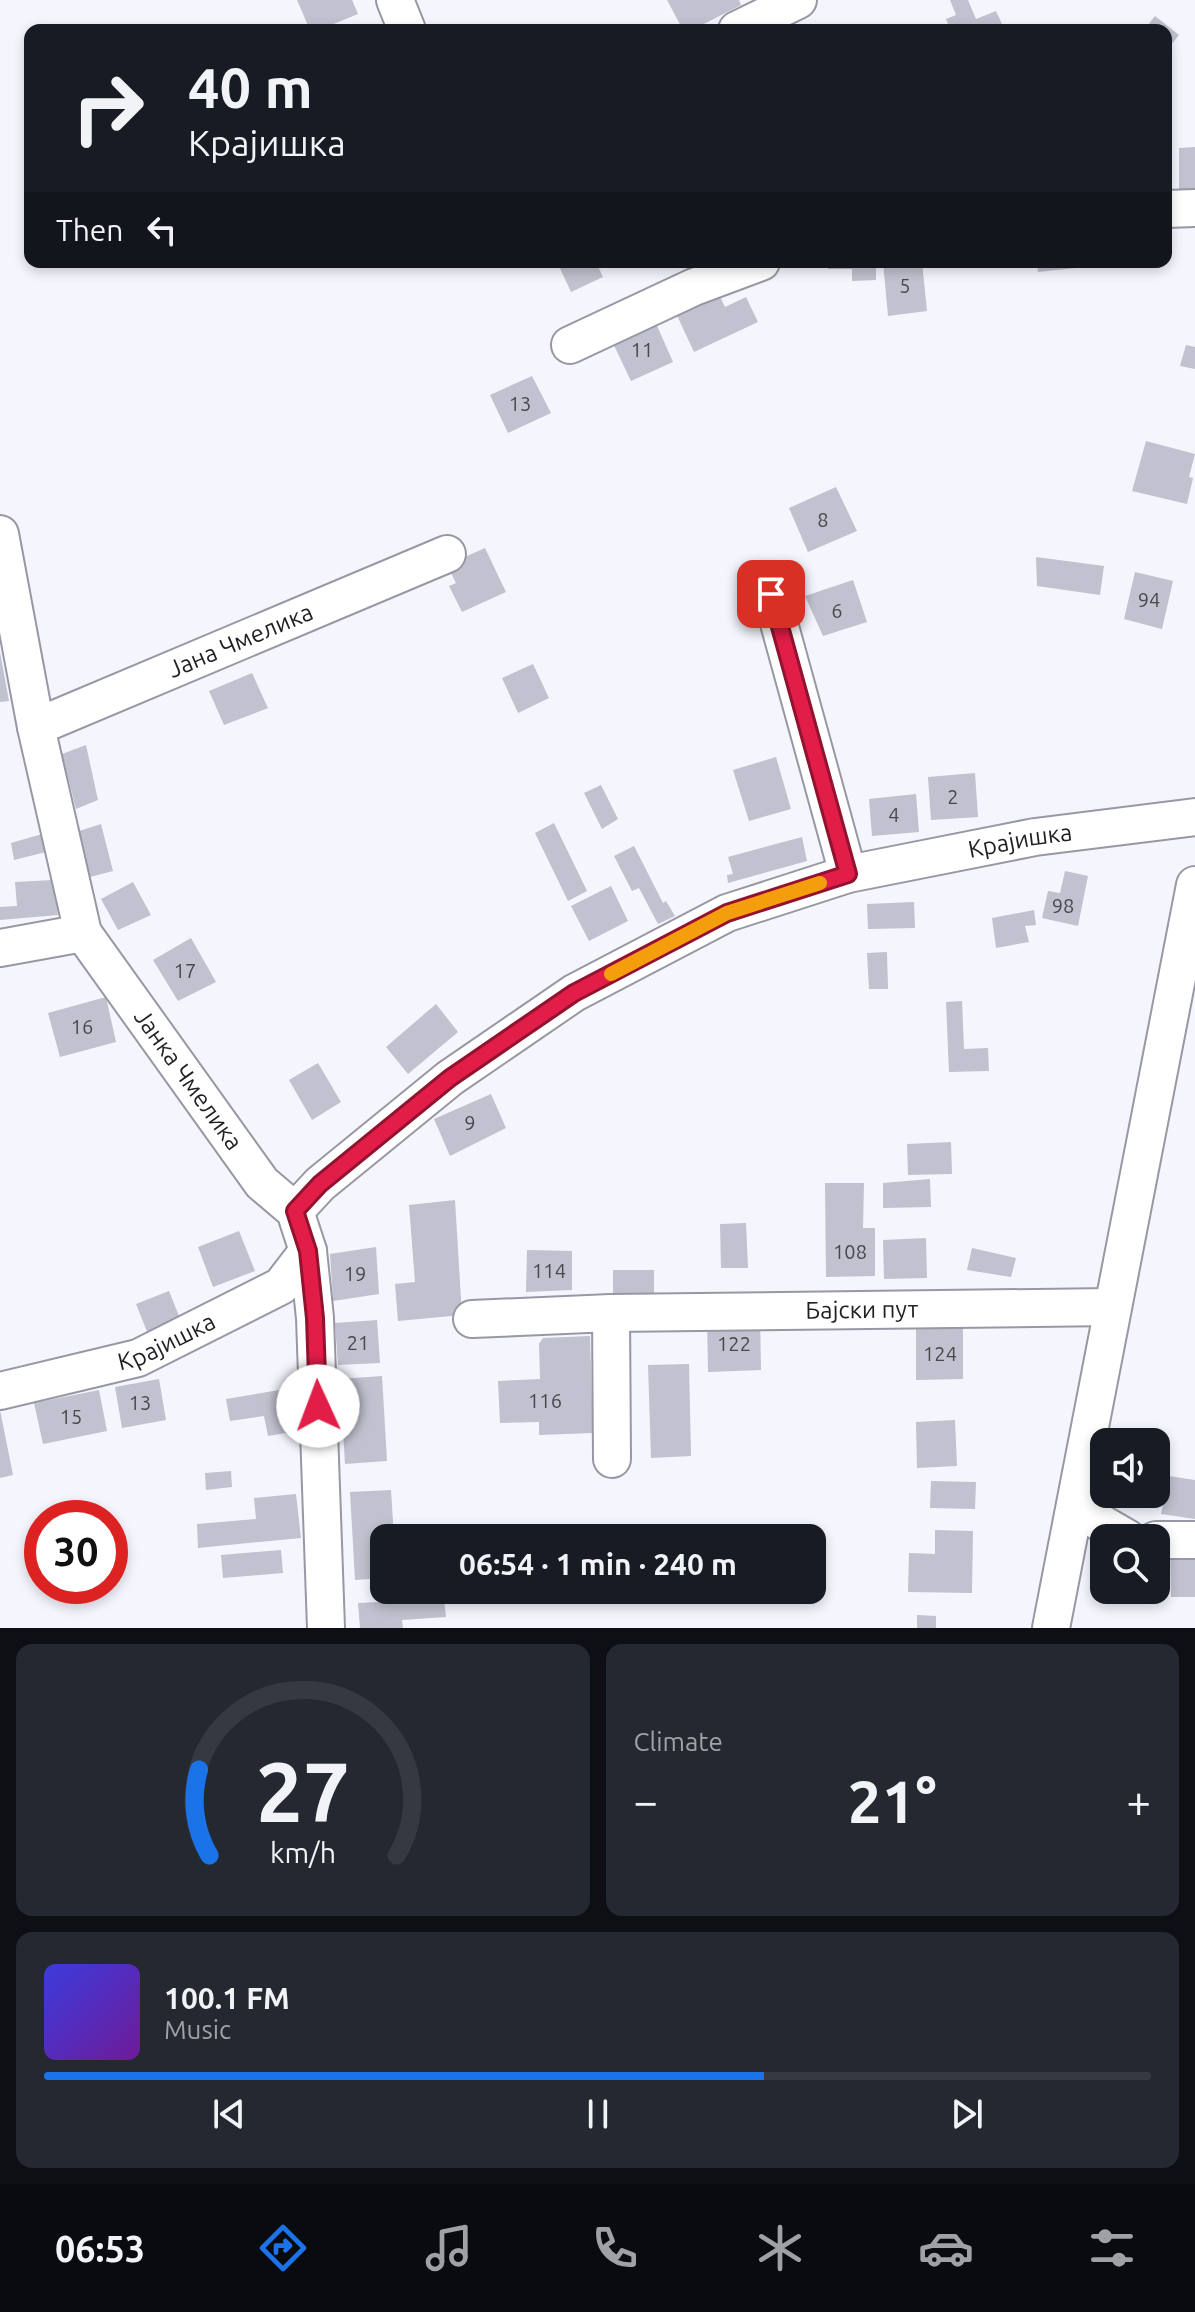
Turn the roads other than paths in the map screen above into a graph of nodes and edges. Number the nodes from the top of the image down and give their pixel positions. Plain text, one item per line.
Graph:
1 (395, 0) edge
2 (798, 0) edge
3 (405, 24) edge
4 (749, 24) edge
5 (1195, 208) edge
6 (1172, 209) edge
7 (745, 268) edge
8 (570, 345) dead end
9 (0, 534) edge
10 (447, 554) dead end
11 (771, 594) dead end
12 (36, 727) junction
13 (1195, 817) edge
14 (848, 874) junction
15 (1195, 885) edge
16 (83, 933) junction
17 (0, 948) edge
18 (295, 1211) junction
19 (308, 1251) junction
20 (1112, 1307) junction
21 (611, 1313) junction
22 (472, 1319) dead end
23 (0, 1391) edge
24 (612, 1459) dead end
25 (1075, 1508) junction
26 (1103, 1524) edge
27 (1170, 1540) edge
28 (1195, 1540) edge
29 (1090, 1553) edge
30 (1064, 1562) junction
31 (326, 1628) edge
32 (1051, 1628) edge

1 - 3 street
2 - 4 street
5 - 6 street
7 - 8 street
9 - 12 street, Јанка Чмелика
10 - 12 street, Јана Чмелика
11 - 14 street
12 - 16 street, Јанка Чмелика
13 - 14 street, Крајишка
14 - 18 street, Крајишка
15 - 20 street
16 - 17 street
16 - 18 street, Јанка Чмелика
18 - 19 street
19 - 23 street, Крајишка
19 - 31 street
20 - 21 street, Бајски пут
20 - 25 street
21 - 22 street, Бајски пут
21 - 24 street
25 - 26 street
25 - 30 street
27 - 28 street
29 - 30 street
30 - 32 street

